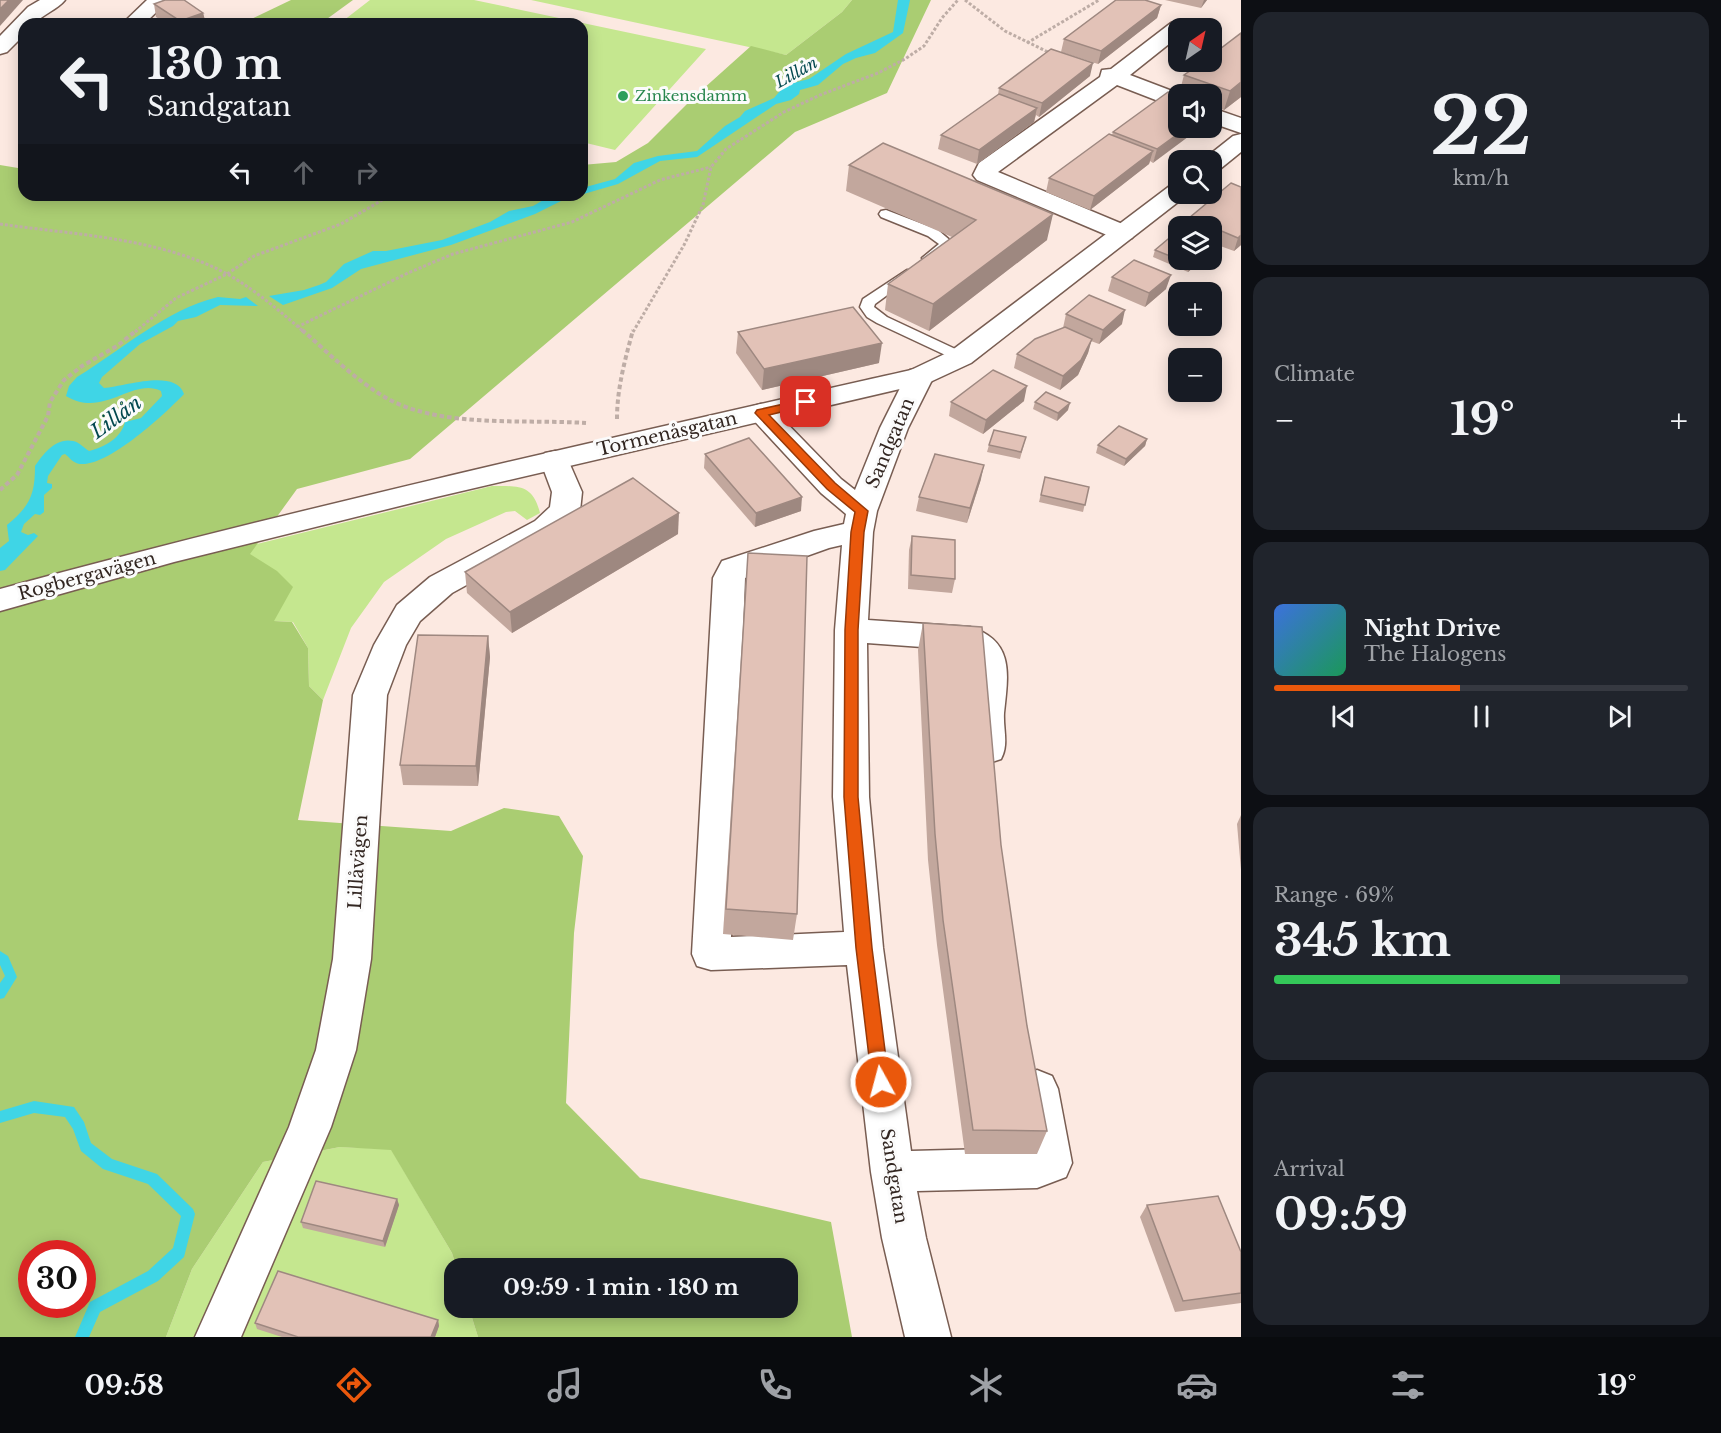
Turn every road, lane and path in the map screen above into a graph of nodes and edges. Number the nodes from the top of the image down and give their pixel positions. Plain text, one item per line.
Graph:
1 (55, 0) edge
2 (159, 0) edge
3 (958, 0) edge
4 (965, 0) edge
5 (1099, 0) edge
6 (28, 18) edge
7 (139, 18) edge
8 (18, 29) edge
9 (1168, 34) edge
10 (1026, 44) junction
11 (0, 48) edge
12 (1052, 54) edge
13 (1112, 76) junction
14 (1168, 98) edge
15 (1222, 119) edge
16 (1241, 126) edge
17 (1241, 141) edge
18 (1222, 156) edge
19 (711, 167) junction
20 (1168, 198) edge
21 (381, 201) edge
22 (886, 214) edge
23 (0, 224) edge
24 (1124, 232) junction
25 (226, 274) junction
26 (297, 327) junction
27 (961, 357) junction
28 (920, 376) junction
29 (761, 413) junction
30 (622, 434) junction
31 (555, 460) junction
32 (0, 490) edge
33 (860, 521) junction
34 (174, 552) joint
35 (0, 600) edge
36 (851, 630) junction
37 (992, 785) edge
38 (864, 948) junction
39 (1032, 1061) edge
40 (892, 1172) junction
41 (218, 1337) edge
42 (928, 1337) edge

1 - 6 street
2 - 7 street
3 - 19 path
4 - 10 path
5 - 10 path
8 - 11 street
9 - 13 street
10 - 12 path
13 - 14 street
13 - 24 street
15 - 16 street
17 - 18 street
19 - 26 path
19 - 30 path
20 - 24 street, Tormenåsgatan
21 - 25 path
22 - 27 lane
23 - 25 path
24 - 27 street, Tormenåsgatan
25 - 26 path
25 - 32 path
26 - 30 path
27 - 28 street, Tormenåsgatan
28 - 29 street, Tormenåsgatan
28 - 33 street, Sandgatan
29 - 30 street, Tormenåsgatan
29 - 33 street, Sandgatan
30 - 31 street, Tormenåsgatan
31 - 34 street, Tormenåsgatan
31 - 41 street, Lillåvägen
33 - 36 street, Sandgatan
33 - 38 street
34 - 35 street, Rogbergavägen
36 - 37 street
36 - 38 street, Sandgatan
38 - 40 street, Sandgatan
39 - 40 street
40 - 42 street, Sandgatan

